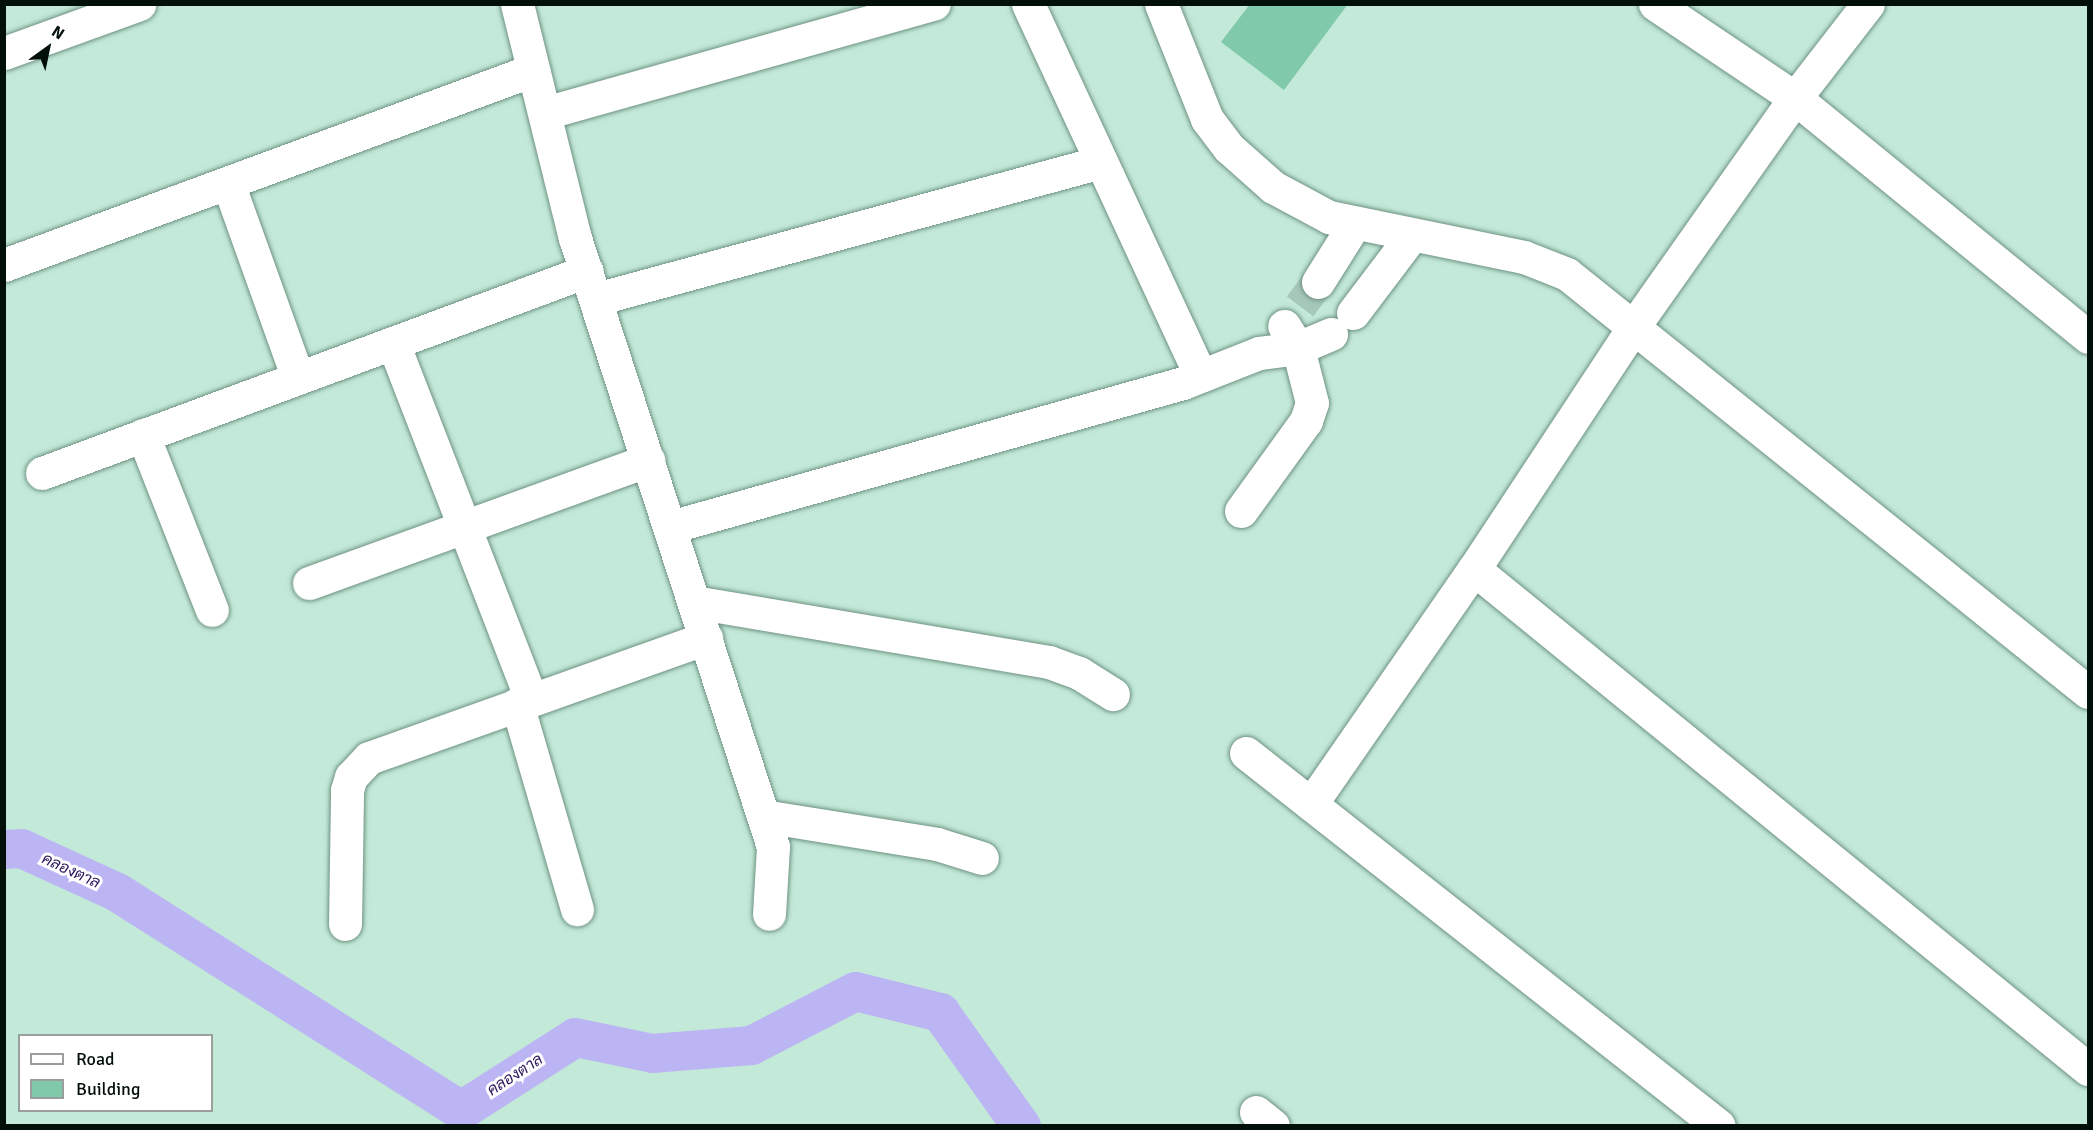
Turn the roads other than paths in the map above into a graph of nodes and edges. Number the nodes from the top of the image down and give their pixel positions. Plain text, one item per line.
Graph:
1 (139, 4) edge
2 (517, 4) edge
3 (934, 4) edge
4 (1028, 4) edge
5 (1161, 4) edge
6 (1655, 4) edge
7 (1868, 4) edge
8 (4, 53) edge
9 (533, 70) junction
10 (1795, 98) junction
11 (545, 113) junction
12 (1101, 162) junction
13 (228, 183) junction
14 (1355, 223) junction
15 (1412, 235) junction
16 (4, 265) edge
17 (591, 285) junction
18 (1300, 315) junction
19 (1634, 326) junction
20 (2088, 337) edge
21 (393, 343) junction
22 (1201, 376) junction
23 (298, 378) junction
24 (143, 435) junction
25 (648, 460) junction
26 (42, 473) dead end
27 (1241, 511) dead end
28 (464, 527) junction
29 (669, 527) junction
30 (1474, 569) junction
31 (309, 583) dead end
32 (694, 602) junction
33 (212, 610) dead end
34 (706, 638) junction
35 (2088, 692) edge
36 (1113, 694) dead end
37 (524, 701) junction
38 (1246, 753) dead end
39 (1311, 804) junction
40 (763, 816) junction
41 (982, 858) dead end
42 (577, 909) dead end
43 (769, 914) dead end
44 (345, 924) dead end
45 (2088, 1069) edge
46 (1719, 1125) edge

1 - 8 street
2 - 9 street
3 - 11 street
4 - 12 street
5 - 14 street
6 - 10 street
7 - 10 street
9 - 11 street
9 - 13 street
10 - 19 street
10 - 20 street
11 - 17 street
12 - 17 street
12 - 22 street
13 - 16 street
13 - 23 street
14 - 15 street
14 - 18 street
15 - 18 street
15 - 19 street
17 - 21 street
17 - 25 street
18 - 22 street
18 - 27 street
19 - 30 street
19 - 35 street
21 - 23 street
21 - 28 street
22 - 29 street
23 - 24 street
24 - 26 street
24 - 33 street
25 - 28 street
25 - 29 street
28 - 31 street
28 - 37 street
29 - 32 street
30 - 39 street
30 - 45 street
32 - 34 street
32 - 36 street
34 - 37 street
34 - 40 street
37 - 42 street
37 - 44 street
38 - 39 street
39 - 46 street
40 - 41 street
40 - 43 street

